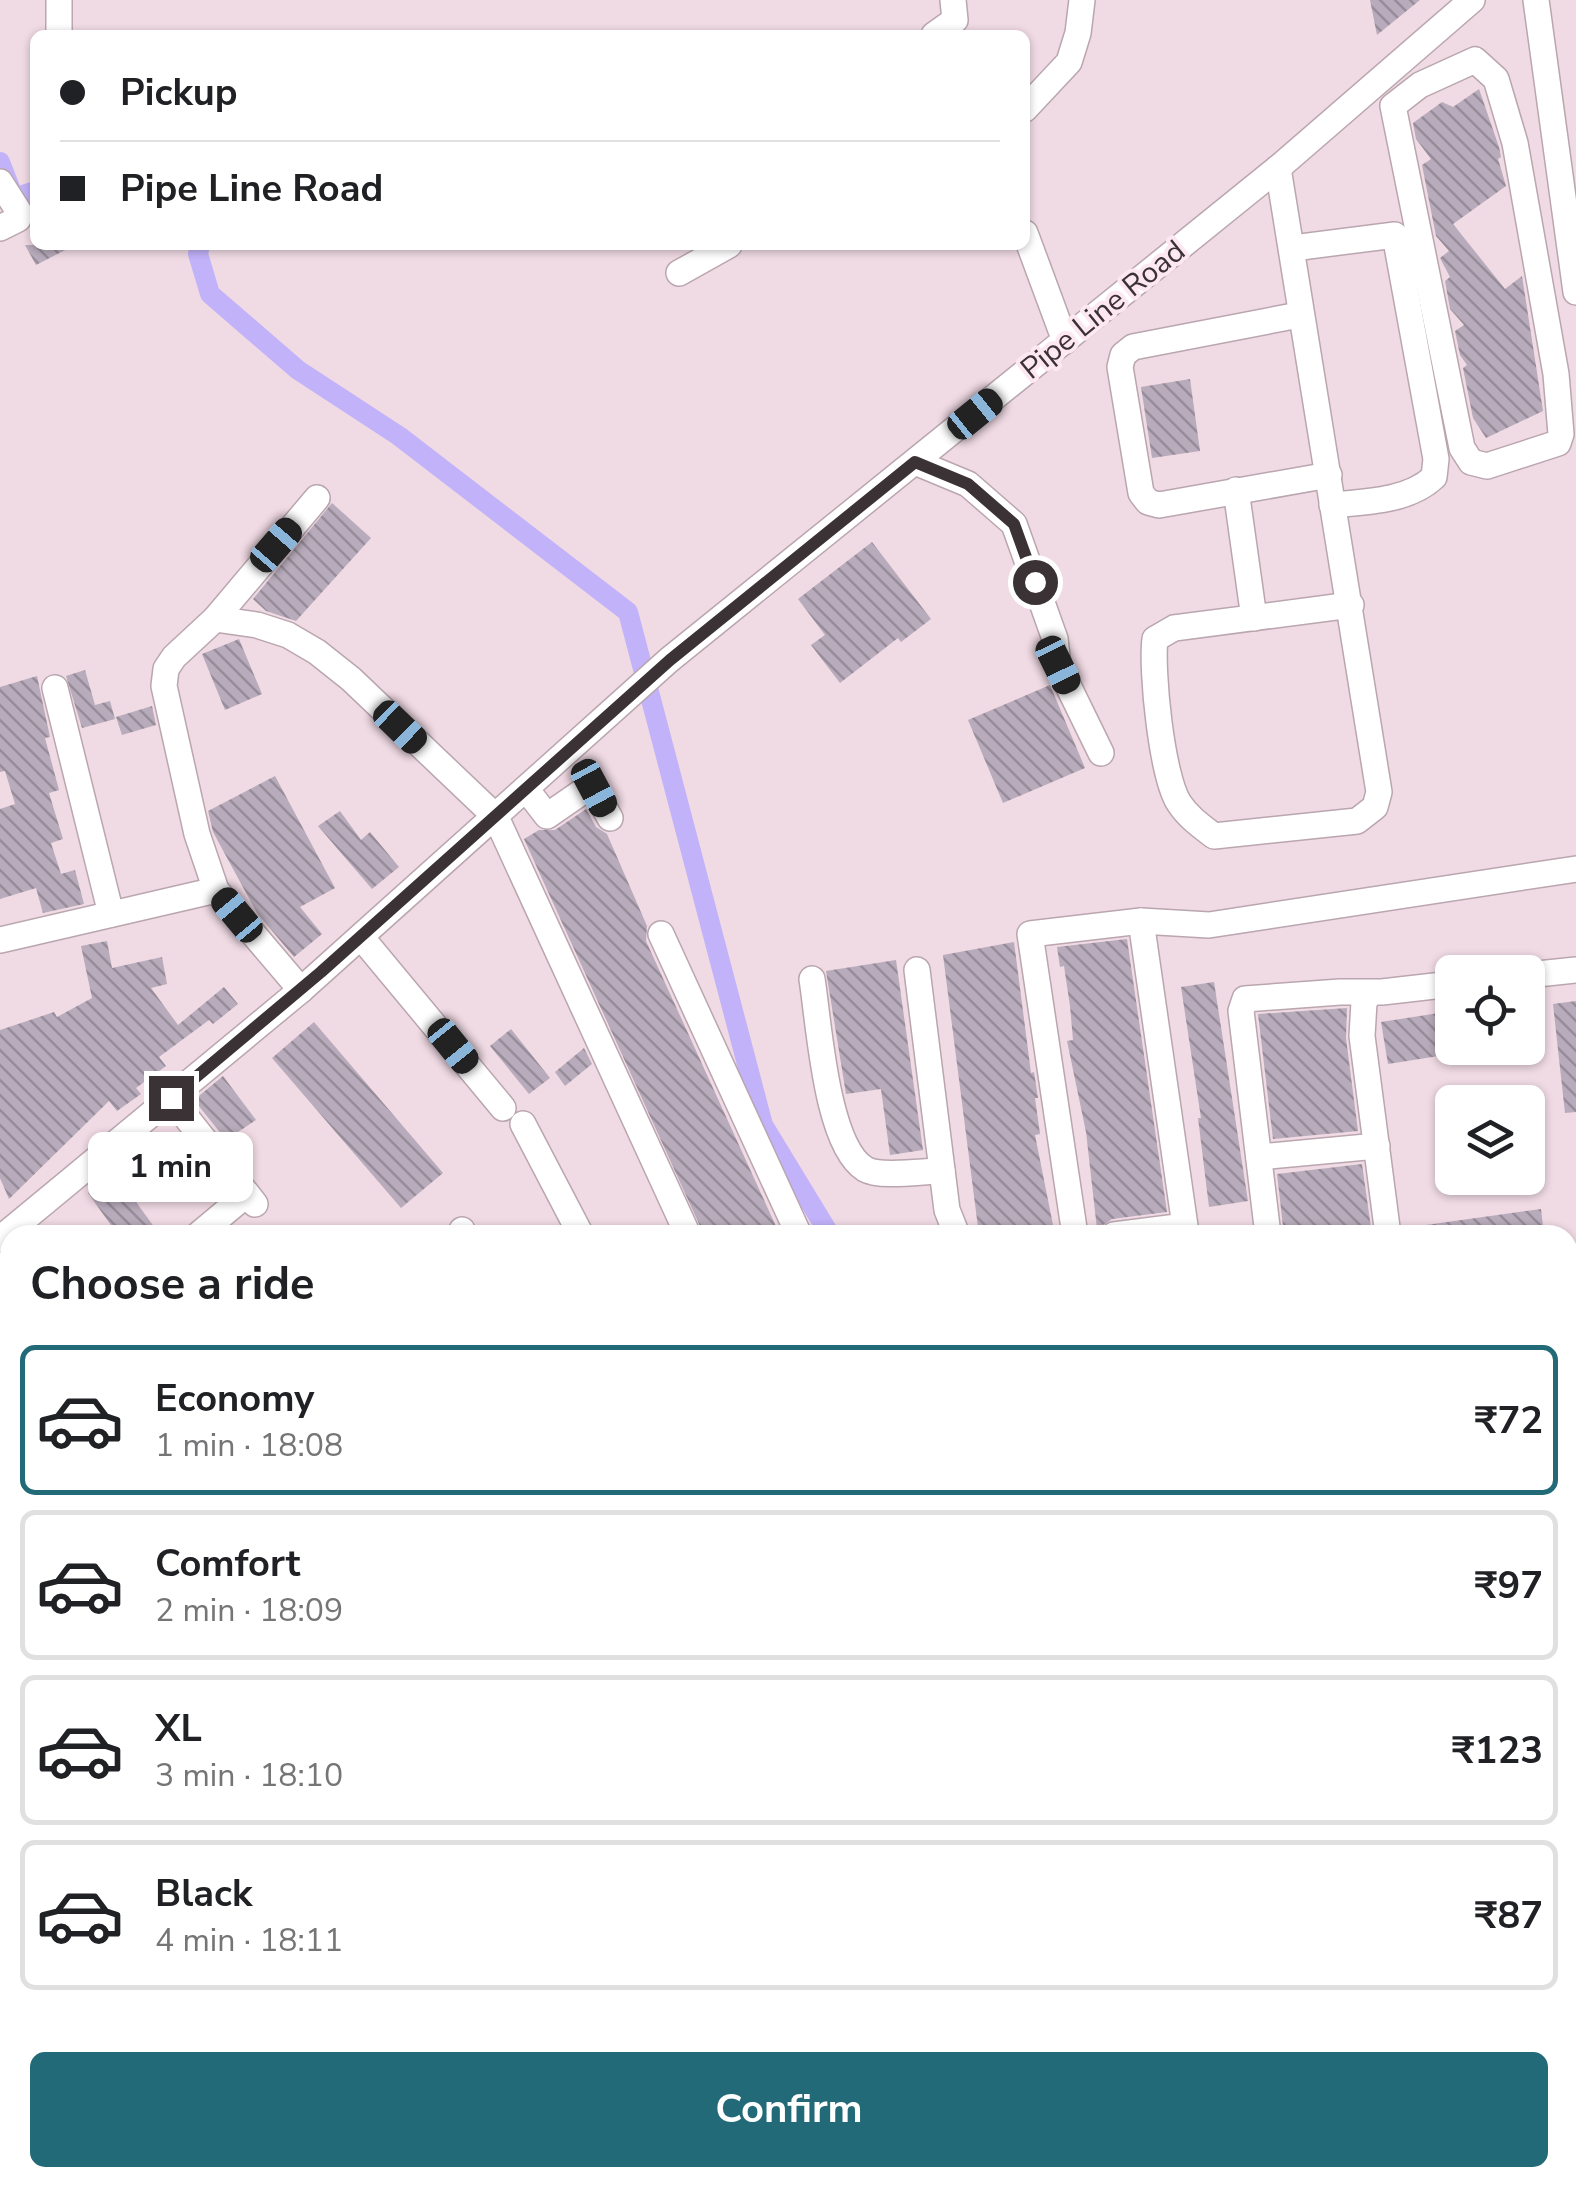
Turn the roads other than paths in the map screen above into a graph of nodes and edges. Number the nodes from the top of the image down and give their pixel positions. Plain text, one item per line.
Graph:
1 (58, 0) edge
2 (953, 0) edge
3 (1082, 0) edge
4 (1472, 0) edge
5 (1536, 0) edge
6 (59, 30) edge
7 (941, 30) edge
8 (1030, 105) edge
9 (1554, 136) junction
10 (1516, 143) junction
11 (1278, 168) junction
12 (0, 182) edge
13 (0, 228) edge
14 (1030, 246) edge
15 (1293, 248) junction
16 (720, 250) edge
17 (679, 274) dead end
18 (1576, 292) edge
19 (1299, 315) junction
20 (1065, 341) junction
21 (1566, 373) edge
22 (915, 462) junction
23 (1329, 475) junction
24 (1236, 490) junction
25 (317, 498) dead end
26 (1332, 504) junction
27 (1351, 605) junction
28 (1254, 618) junction
29 (216, 619) junction
30 (56, 688) dead end
31 (1101, 753) dead end
32 (545, 770) junction
33 (526, 789) junction
34 (570, 800) junction
35 (496, 817) junction
36 (610, 818) dead end
37 (1576, 870) edge
38 (216, 890) junction
39 (111, 914) junction
40 (1141, 920) junction
41 (661, 934) dead end
42 (361, 937) junction
43 (0, 939) edge
44 (917, 970) dead end
45 (1576, 970) edge
46 (1545, 974) edge
47 (812, 979) dead end
48 (1435, 986) edge
49 (300, 990) junction
50 (1370, 993) junction
51 (171, 1098) junction
52 (1377, 1146) junction
53 (1259, 1157) junction
54 (942, 1171) junction
55 (18, 1225) edge
56 (213, 1225) edge
57 (574, 1225) edge
58 (683, 1225) edge
59 (794, 1225) edge
60 (953, 1225) edge
61 (1074, 1225) edge
62 (1185, 1225) edge
63 (1267, 1225) edge
64 (1387, 1225) edge

1 - 6 street
2 - 7 street
3 - 8 street
4 - 11 street, Pipe Line Road
5 - 9 street
9 - 10 street
9 - 18 street
10 - 21 street
10 - 21 street
11 - 15 street
11 - 20 street, Pipe Line Road
12 - 13 street
14 - 20 street
15 - 19 street
15 - 26 street
16 - 17 street
19 - 23 street
19 - 24 street
20 - 22 street, Pipe Line Road
22 - 31 street
22 - 32 street, Pipe Line Road
23 - 24 street
23 - 26 street
24 - 28 street
25 - 29 street
26 - 27 street
27 - 28 street
27 - 28 street
29 - 35 street
29 - 38 street
30 - 39 street
32 - 33 street, Pipe Line Road
32 - 34 street
33 - 34 street
33 - 35 street, Pipe Line Road
34 - 36 street
35 - 42 street, Pipe Line Road
35 - 58 street
37 - 40 street
38 - 39 street
38 - 49 street
39 - 43 street
40 - 61 street
40 - 62 street
41 - 59 street
42 - 49 street, Pipe Line Road
42 - 57 street
44 - 54 street
45 - 46 street
47 - 54 street
48 - 50 street
49 - 51 street, Pipe Line Road
50 - 52 street
50 - 53 street
51 - 55 street, Pipe Line Road
51 - 56 street
52 - 53 street
52 - 64 street
53 - 63 street
54 - 60 street

